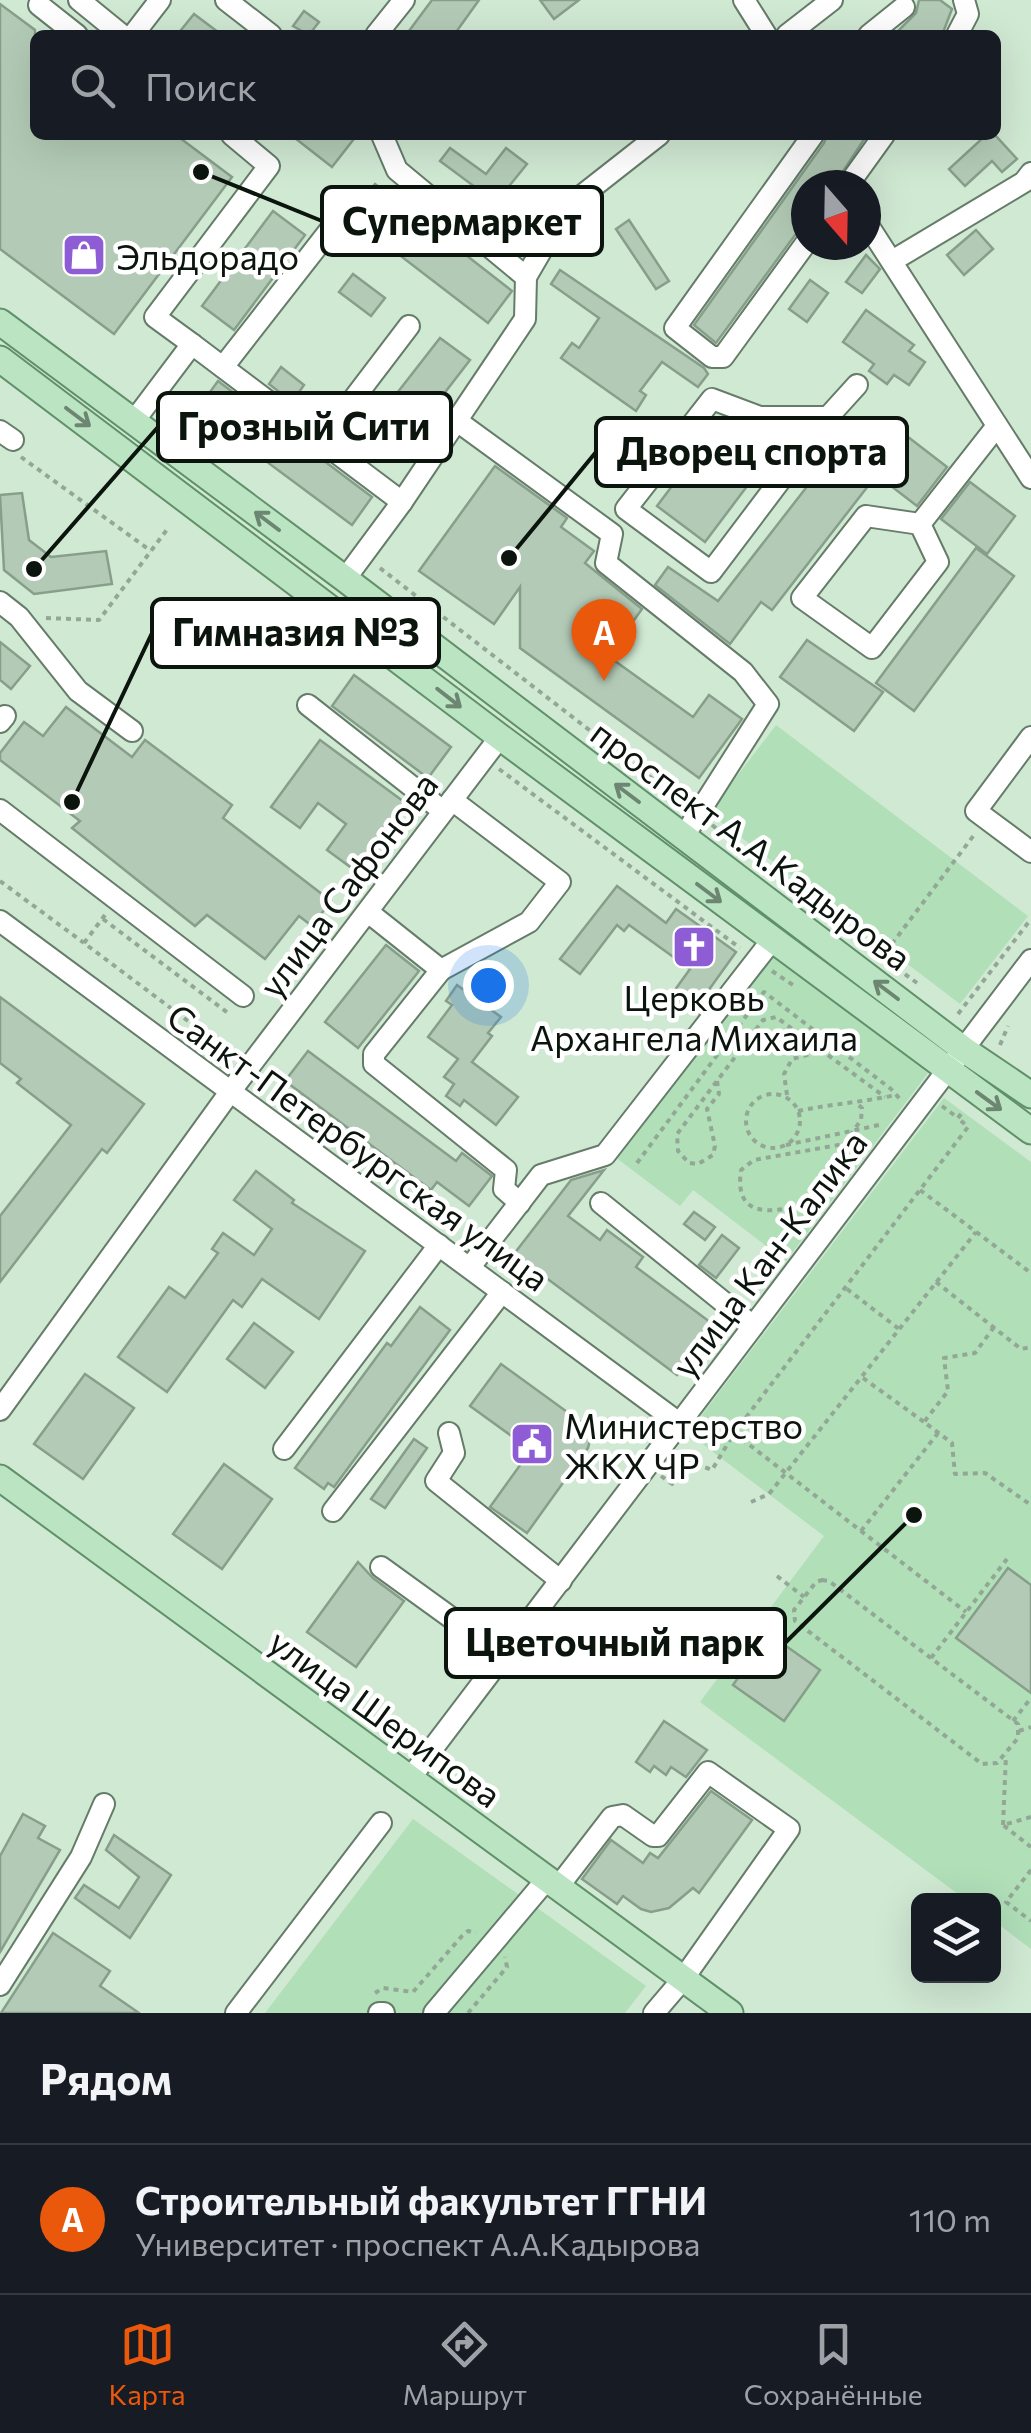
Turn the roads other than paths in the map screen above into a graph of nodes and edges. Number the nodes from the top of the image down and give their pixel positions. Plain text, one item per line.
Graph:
1 (80, 0) edge
2 (160, 0) edge
3 (226, 0) edge
4 (404, 0) edge
5 (744, 0) edge
6 (832, 0) edge
7 (964, 0) edge
8 (906, 4) edge
9 (39, 5) dead end
10 (71, 30) edge
11 (116, 30) edge
12 (136, 30) edge
13 (265, 30) edge
14 (380, 30) edge
15 (763, 30) edge
16 (793, 30) edge
17 (875, 30) edge
18 (888, 30) edge
19 (960, 30) edge
20 (238, 140) edge
21 (384, 140) edge
22 (653, 140) edge
23 (808, 140) edge
24 (880, 140) edge
25 (859, 170) edge
26 (1031, 173) edge
27 (330, 230) dead end
28 (881, 244) edge
29 (794, 260) edge
30 (892, 260) junction
31 (526, 277) junction
32 (0, 322) edge
33 (409, 326) dead end
34 (192, 344) junction
35 (0, 359) edge
36 (223, 368) junction
37 (857, 385) dead end
38 (828, 418) junction
39 (134, 421) junction
40 (456, 422) junction
41 (997, 426) junction
42 (320, 443) junction
43 (1031, 478) edge
44 (402, 502) junction
45 (920, 524) junction
46 (345, 579) junction
47 (0, 602) edge
48 (308, 705) dead end
49 (132, 731) dead end
50 (1031, 737) edge
51 (491, 747) junction
52 (448, 805) junction
53 (0, 810) edge
54 (684, 836) junction
55 (1031, 852) edge
56 (368, 912) junction
57 (0, 921) edge
58 (765, 950) junction
59 (1031, 960) edge
60 (441, 970) junction
61 (243, 996) dead end
62 (971, 1039) junction
63 (947, 1070) junction
64 (230, 1092) junction
65 (1031, 1096) edge
66 (1031, 1132) edge
67 (520, 1203) junction
68 (601, 1203) dead end
69 (439, 1245) junction
70 (470, 1268) junction
71 (502, 1292) junction
72 (753, 1326) junction
73 (0, 1410) edge
74 (680, 1423) junction
75 (450, 1434) dead end
76 (284, 1450) dead end
77 (0, 1478) edge
78 (333, 1511) dead end
79 (381, 1566) dead end
80 (561, 1581) junction
81 (504, 1656) junction
82 (411, 1777) junction
83 (104, 1804) dead end
84 (382, 1823) dead end
85 (552, 1883) junction
86 (682, 1978) junction
87 (0, 1985) edge
88 (236, 2013) edge
89 (434, 2013) edge
90 (654, 2013) edge
91 (730, 2013) edge

1 - 11 street
2 - 12 street
3 - 13 street
4 - 14 street
5 - 15 street
6 - 16 street
7 - 19 street
8 - 17 street
8 - 18 street
9 - 10 street
20 - 34 street
21 - 31 street
22 - 31 street
23 - 29 street
24 - 25 street
26 - 30 street
27 - 36 street
28 - 30 street
30 - 41 street
31 - 40 street
32 - 39 main road, проспект А.А.Кадырова
33 - 42 street
34 - 36 street
34 - 39 street
35 -> 51 main road, проспект А.А.Кадырова
36 - 42 street
37 - 38 street
38 - 38 street
46 -> 39 main road, проспект А.А.Кадырова
40 - 44 street
40 - 54 street
41 - 43 street
41 - 45 street
42 - 44 street
44 - 46 street
45 - 45 street
54 -> 46 main road, проспект А.А.Кадырова
47 - 49 street
48 - 52 street
50 - 55 street
51 - 52 street, улица Сафонова
51 -> 58 main road, проспект А.А.Кадырова
52 - 56 street, улица Сафонова
52 - 60 street
53 - 61 street
62 -> 54 main road, проспект А.А.Кадырова
56 - 60 street
56 - 64 street, улица Сафонова
57 - 64 street, Санкт-Петербургская улица
58 - 63 main road, проспект А.А.Кадырова
58 - 67 street
59 - 62 street, улица Кан-Калика
60 - 67 street
62 - 63 street, улица Кан-Калика
62 - 65 main road, проспект А.А.Кадырова
63 -> 66 main road, проспект А.А.Кадырова
63 - 72 street, улица Кан-Калика
64 - 69 street, Санкт-Петербургская улица
64 - 73 street, улица Сафонова
67 - 70 street
68 - 72 street
69 - 70 street, Санкт-Петербургская улица
69 - 76 street
70 - 71 street, Санкт-Петербургская улица
71 - 74 street, Санкт-Петербургская улица
71 - 78 street
72 - 74 street, улица Кан-Калика
74 - 80 street, улица Кан-Калика
75 - 80 street
77 - 82 main road, улица Шерипова
79 - 81 street
80 - 81 street, улица Кан-Калика
81 - 82 street, улица Кан-Калика
82 - 85 main road, улица Шерипова
83 - 87 street
84 - 88 street
85 - 86 main road, улица Шерипова
85 - 86 street
85 - 89 street
86 - 90 street
86 - 91 main road, улица Шерипова

